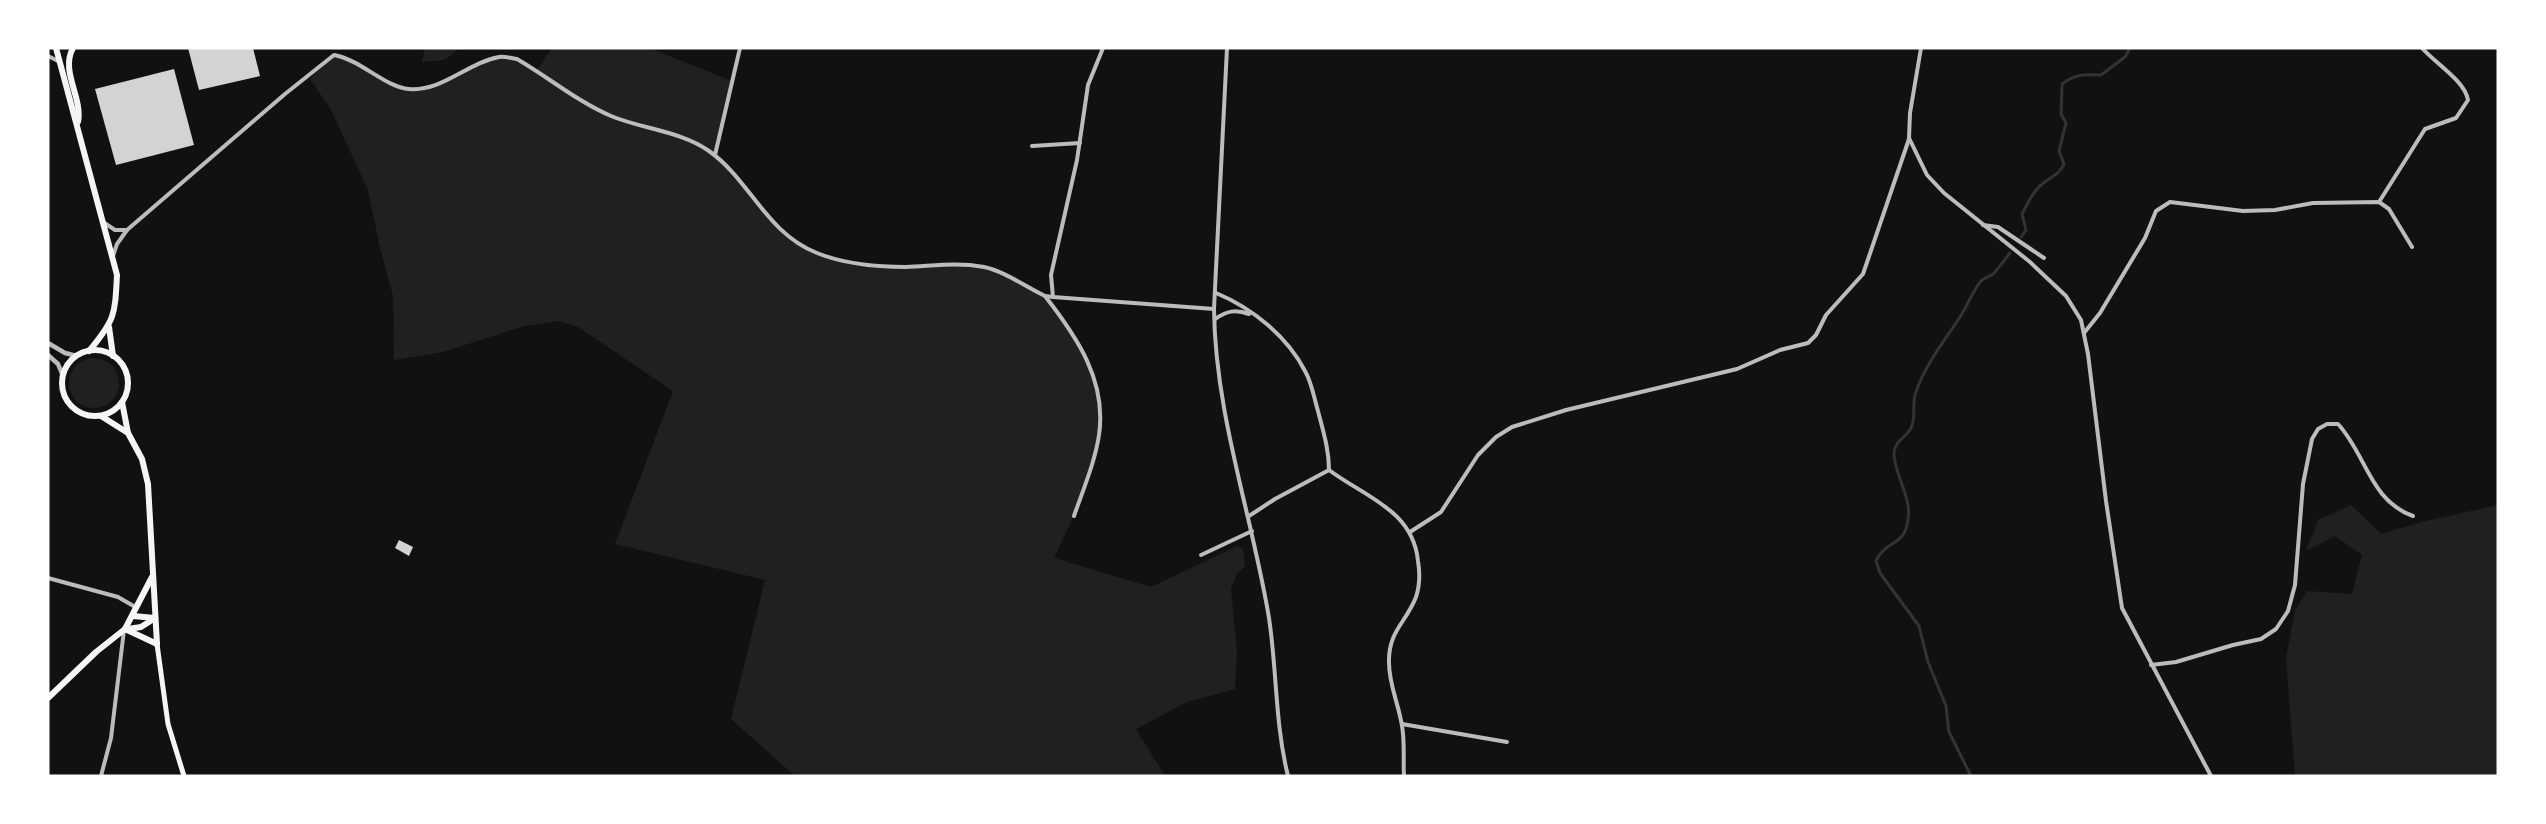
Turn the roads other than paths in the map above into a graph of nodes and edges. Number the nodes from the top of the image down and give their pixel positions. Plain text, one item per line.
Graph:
1 (56, 48) edge
2 (73, 48) edge
3 (740, 48) edge
4 (1103, 48) edge
5 (1227, 48) edge
6 (1921, 48) edge
7 (2422, 48) edge
8 (48, 56) edge
9 (61, 63) junction
10 (77, 126) junction
11 (1909, 138) junction
12 (1080, 143) junction
13 (1032, 146) dead end
14 (715, 155) junction
15 (2379, 202) junction
16 (101, 221) junction
17 (1982, 225) junction
18 (127, 230) junction
19 (2412, 247) dead end
20 (112, 258) junction
21 (2044, 258) dead end
22 (1215, 293) junction
23 (1045, 296) junction
24 (1053, 297) junction
25 (1214, 309) junction
26 (1256, 316) junction
27 (1214, 320) junction
28 (109, 327) junction
29 (2084, 333) junction
30 (48, 343) edge
31 (89, 351) junction
32 (48, 356) edge
33 (77, 356) junction
34 (113, 356) junction
35 (63, 376) junction
36 (122, 402) junction
37 (100, 416) junction
38 (128, 433) junction
39 (1329, 470) junction
40 (1074, 516) dead end
41 (1249, 516) junction
42 (2413, 516) dead end
43 (1252, 531) junction
44 (1410, 532) junction
45 (1202, 555) dead end
46 (153, 577) junction
47 (48, 578) edge
48 (137, 608) junction
49 (133, 616) junction
50 (155, 618) junction
51 (124, 629) junction
52 (157, 644) junction
53 (2151, 665) junction
54 (48, 698) edge
55 (1402, 724) junction
56 (1507, 742) dead end
57 (101, 776) edge
58 (184, 776) edge
59 (1288, 776) edge
60 (1404, 776) edge
61 (2211, 776) edge

1 - 9 main road
2 - 10 main road
3 - 14 street
4 - 12 street
5 - 22 street
6 - 11 street
7 - 15 street
8 - 9 street
9 - 10 main road
10 - 16 main road
11 - 17 street
11 - 44 street
12 - 13 street
12 - 24 street
14 - 18 street
14 - 23 street
15 - 19 street
15 - 29 street
16 - 18 street
16 - 20 main road
17 - 21 street
17 - 29 street
18 - 20 street
20 - 28 main road
22 - 25 street
22 - 26 street
23 - 24 street
23 - 40 street
24 - 25 street
25 - 27 street
26 - 27 street
26 - 39 street
27 - 41 street
28 - 31 main road
28 - 34 main road
29 - 53 street
30 - 33 street
31 - 33 main road
31 - 34 main road
32 - 35 street
33 - 35 main road
34 - 36 main road
35 - 37 main road
36 - 37 main road
36 - 38 main road
37 - 38 main road
38 - 46 main road
39 - 41 street
39 - 44 street
41 - 43 street
42 - 53 street
43 - 45 street
43 - 59 street
44 - 55 street
46 - 48 main road
46 - 50 main road
47 - 48 street
48 - 49 main road
49 - 50 main road
49 - 51 main road
50 - 51 main road
50 - 52 main road
51 - 52 main road
51 - 54 main road
51 - 57 street
52 - 58 main road
53 - 61 street
55 - 56 street
55 - 60 street

